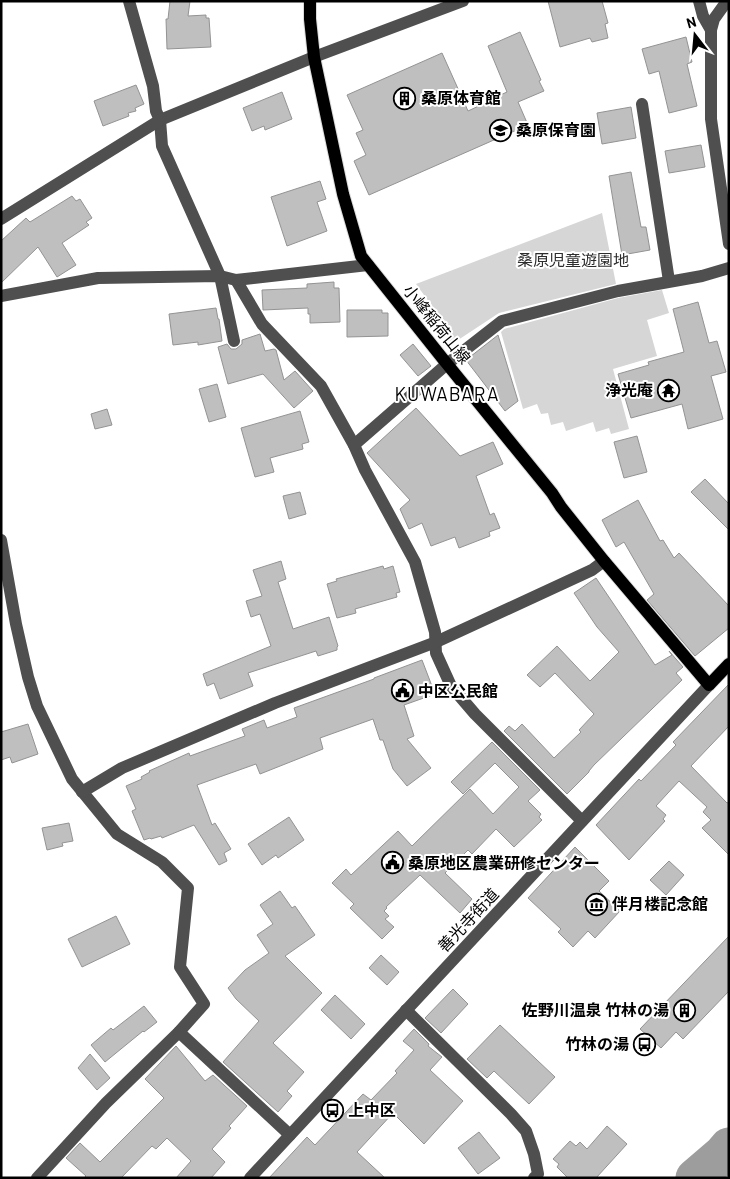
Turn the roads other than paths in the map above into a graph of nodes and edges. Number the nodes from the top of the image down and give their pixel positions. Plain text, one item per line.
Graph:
1 (129, 1) edge
2 (310, 1) edge
3 (463, 1) edge
4 (699, 1) edge
5 (727, 1) edge
6 (711, 30) junction
7 (314, 56) junction
8 (642, 104) dead end
9 (160, 120) junction
10 (1, 219) edge
11 (729, 244) edge
12 (368, 265) junction
13 (729, 268) edge
14 (220, 276) junction
15 (236, 280) junction
16 (669, 281) junction
17 (1, 296) edge
18 (234, 342) dead end
19 (447, 364) junction
20 (354, 445) junction
21 (1, 540) edge
22 (604, 561) junction
23 (436, 642) junction
24 (729, 664) edge
25 (709, 685) junction
26 (82, 792) junction
27 (582, 821) junction
28 (406, 1010) junction
29 (179, 1032) junction
30 (290, 1135) junction
31 (37, 1178) edge
32 (250, 1178) edge
33 (534, 1178) edge

1 - 9 street
2 - 7 main road, 小峰稲荷山線
3 - 7 street
4 - 6 street
5 - 6 street
6 - 11 street
7 - 9 street
7 - 12 main road, 小峰稲荷山線
8 - 16 street
9 - 10 street
9 - 14 street
12 - 15 street
12 - 19 main road, 小峰稲荷山線
13 - 16 street
14 - 15 street
14 - 17 street
14 - 18 street
15 - 20 street
16 - 19 street
19 - 20 street
19 - 22 main road, 小峰稲荷山線
20 - 23 street
21 - 26 street
22 - 23 street
22 - 25 main road, 小峰稲荷山線
23 - 26 street
23 - 27 street
24 - 25 main road
25 - 27 street, 善光寺街道
26 - 29 street
27 - 28 street, 善光寺街道
28 - 30 street, 善光寺街道
28 - 33 street
29 - 30 street
29 - 31 street
30 - 32 street, 善光寺街道

